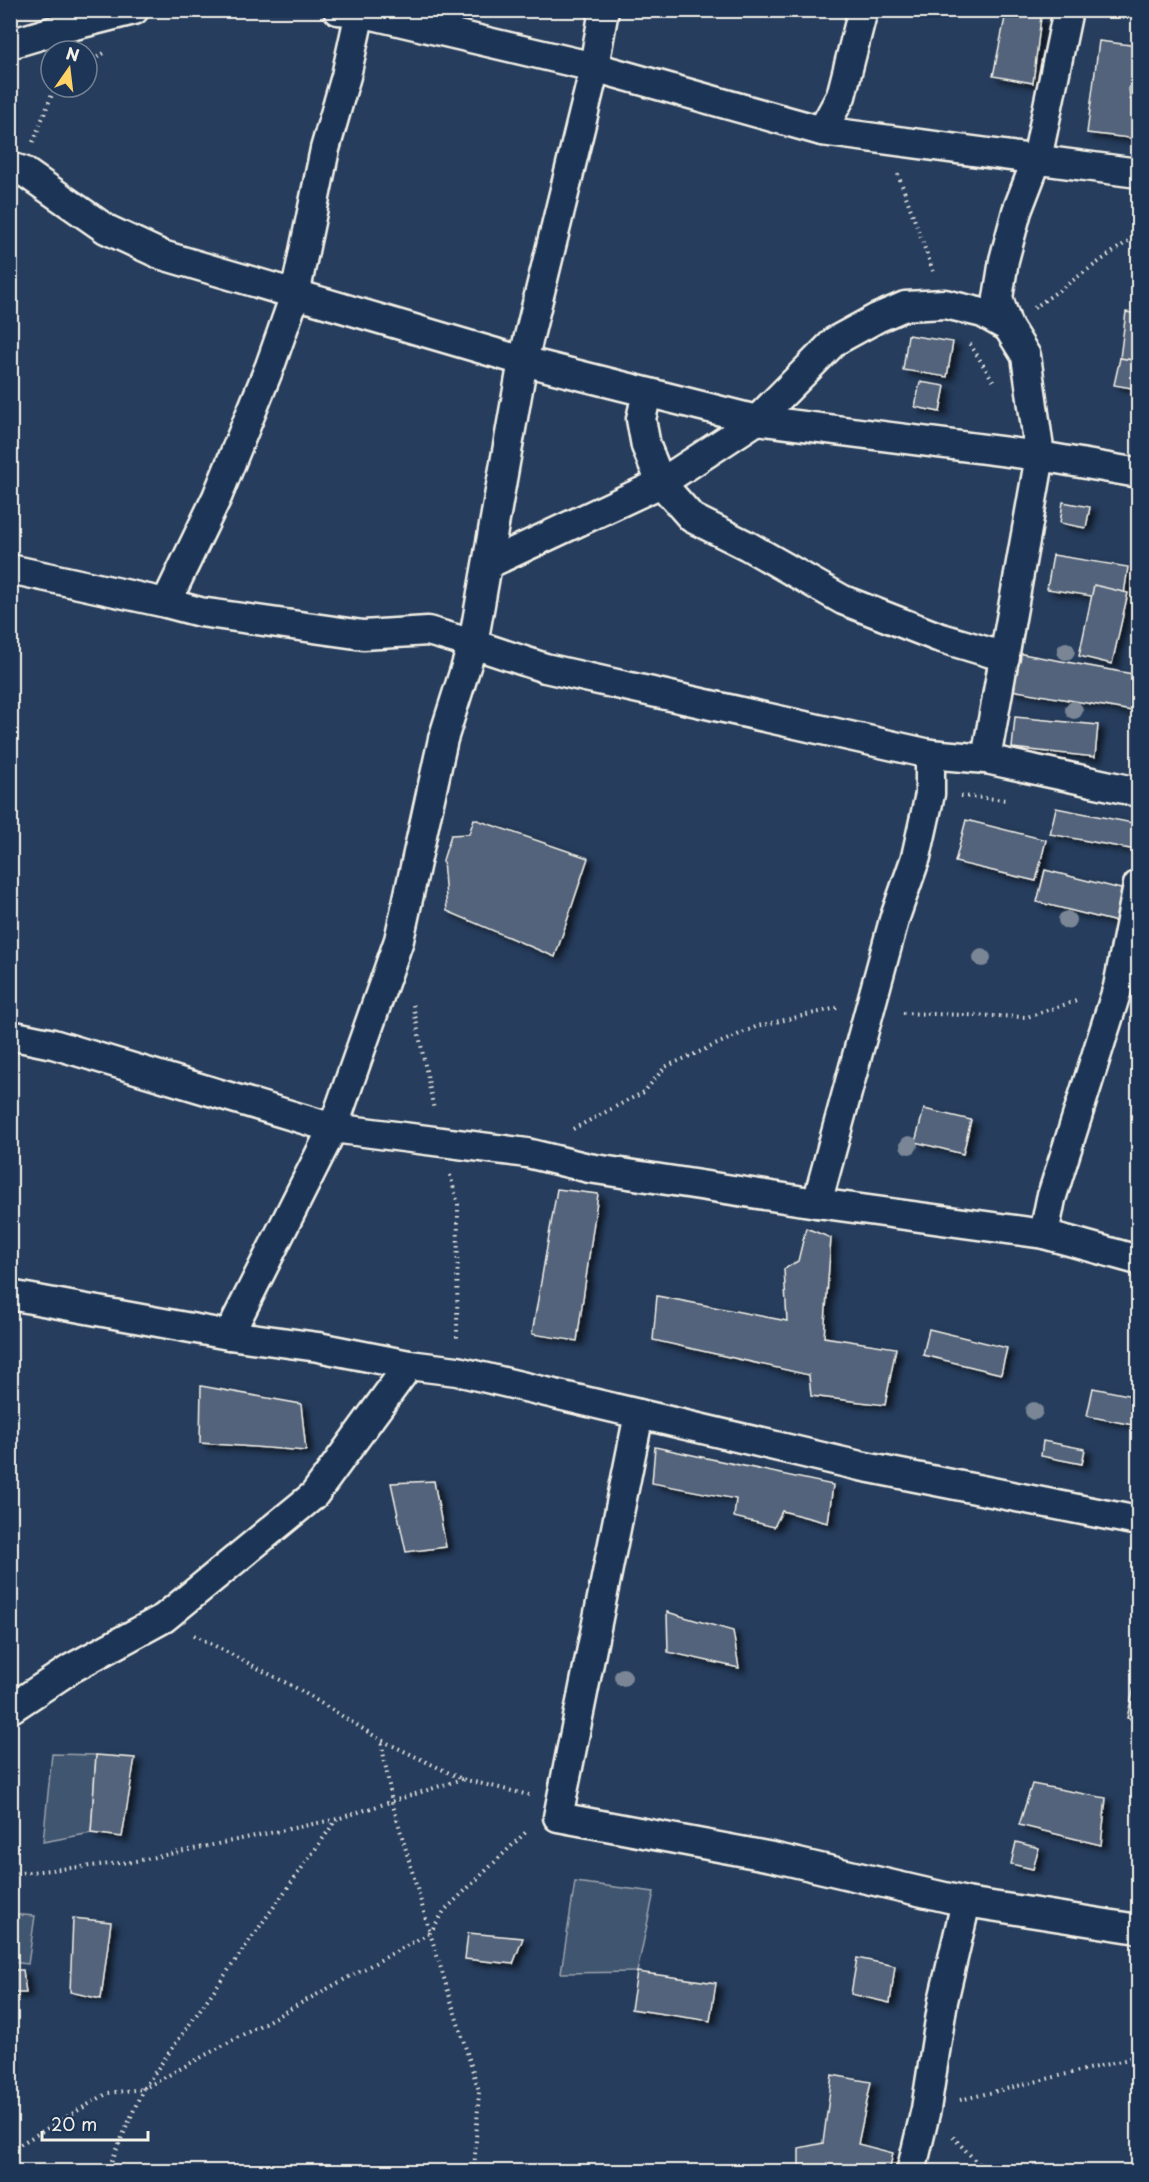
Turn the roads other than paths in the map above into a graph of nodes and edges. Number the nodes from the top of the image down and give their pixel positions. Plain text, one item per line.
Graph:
1 (134, 10) edge
2 (604, 10) edge
3 (863, 10) edge
4 (1068, 10) edge
5 (349, 11) edge
6 (10, 44) edge
7 (594, 67) junction
8 (822, 131) junction
9 (1037, 159) junction
10 (17, 169) edge
11 (1138, 173) edge
12 (295, 295) junction
13 (1008, 327) junction
14 (523, 361) junction
15 (647, 393) junction
16 (757, 420) junction
17 (1040, 456) junction
18 (1138, 473) edge
19 (661, 483) junction
20 (488, 564) junction
21 (10, 568) edge
22 (166, 603) junction
23 (473, 644) junction
24 (1005, 657) junction
25 (930, 754) junction
26 (986, 759) junction
27 (1138, 792) edge
28 (1138, 885) edge
29 (10, 1035) edge
30 (333, 1128) junction
31 (817, 1203) junction
32 (1044, 1234) junction
33 (1138, 1260) edge
34 (10, 1295) edge
35 (230, 1335) junction
36 (409, 1365) junction
37 (639, 1414) junction
38 (1138, 1521) edge
39 (10, 1709) edge
40 (966, 1902) junction
41 (1138, 1929) edge
42 (911, 2172) edge

1 - 6 street
2 - 7 street
3 - 8 street
4 - 9 street
5 - 7 street
5 - 12 street
7 - 8 street
7 - 14 street
8 - 9 street
9 - 11 street
9 - 13 street
10 - 12 street
12 - 14 street
12 - 22 street
13 - 16 street
13 - 17 street
14 - 15 street
14 - 20 street
15 - 16 street
15 - 19 street
16 - 17 street
16 - 19 street
17 - 18 street
17 - 24 street
19 - 20 street
19 - 24 street
20 - 23 street
21 - 22 street
22 - 23 street
23 - 25 street
23 - 30 street
24 - 26 street
25 - 26 street
25 - 31 street
26 - 27 street
28 - 32 street
29 - 30 street
30 - 31 street
30 - 35 street
31 - 32 street
32 - 33 street
34 - 35 street
35 - 36 street
36 - 37 street
36 - 39 street
37 - 38 street
37 - 40 street
40 - 41 street
40 - 42 street

